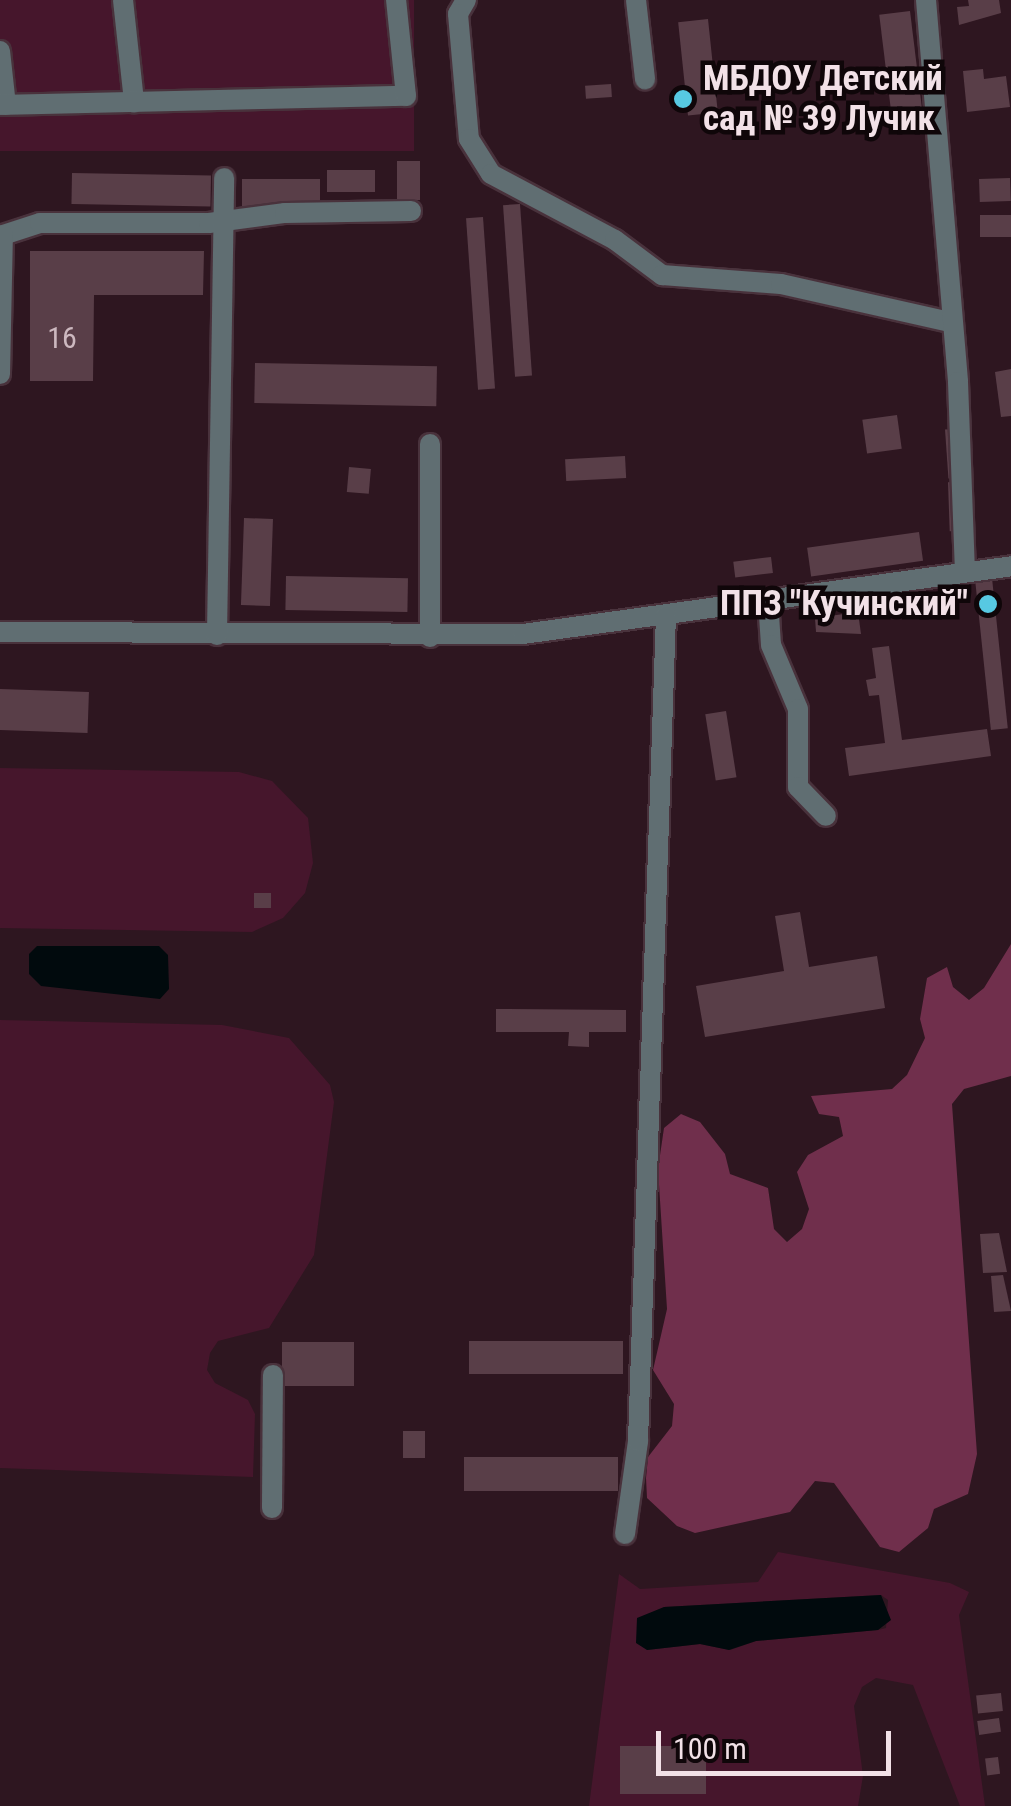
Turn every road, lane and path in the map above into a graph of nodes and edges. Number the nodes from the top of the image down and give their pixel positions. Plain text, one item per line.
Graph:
1 (123, 0) edge
2 (396, 0) edge
3 (636, 0) edge
4 (926, 0) edge
5 (462, 7) edge
6 (0, 51) edge
7 (645, 79) dead end
8 (134, 102) junction
9 (3, 105) edge
10 (224, 178) dead end
11 (412, 211) dead end
12 (224, 221) junction
13 (2, 235) edge
14 (950, 322) junction
15 (0, 374) edge
16 (430, 444) dead end
17 (1011, 566) edge
18 (965, 572) junction
19 (768, 600) junction
20 (666, 615) junction
21 (0, 632) edge
22 (217, 634) junction
23 (430, 637) junction
24 (826, 816) dead end
25 (273, 1375) dead end
26 (272, 1508) dead end
27 (625, 1534) dead end

1 - 8 street
2 - 8 street
3 - 7 street
4 - 14 street
5 - 14 street
6 - 9 street
8 - 9 street
10 - 12 street
11 - 12 street
12 - 13 street
12 - 22 street
13 - 15 street
14 - 18 street
16 - 23 street
17 - 18 street
18 - 19 street
19 - 20 street
19 - 24 street
20 - 23 street
20 - 27 street
21 - 22 street
22 - 23 street
25 - 26 street

